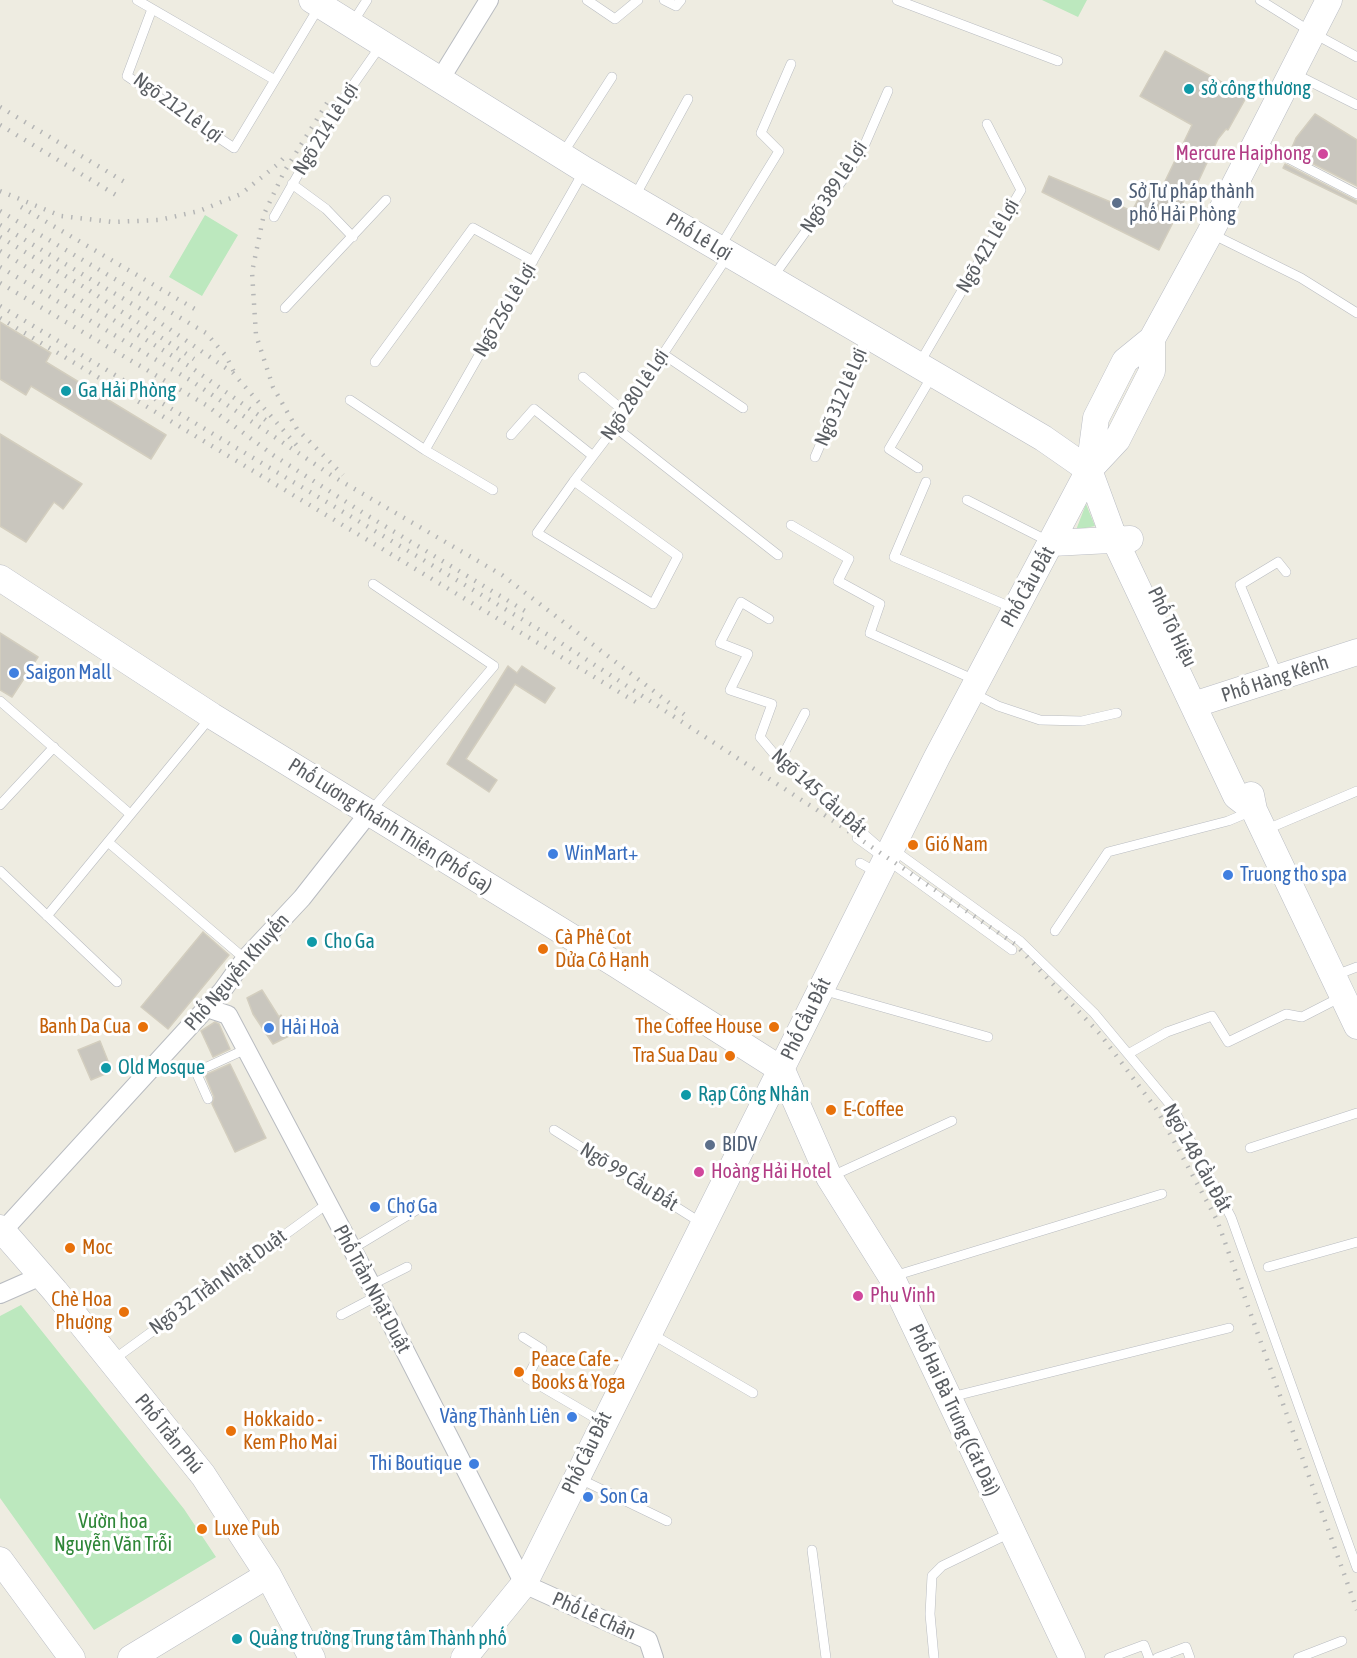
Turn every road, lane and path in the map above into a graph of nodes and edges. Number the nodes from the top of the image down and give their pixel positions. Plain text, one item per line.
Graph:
1 (137, 0) edge
2 (367, 0) edge
3 (489, 0) edge
4 (587, 0) edge
5 (638, 0) edge
6 (664, 0) edge
7 (681, 0) edge
8 (897, 0) edge
9 (1260, 0) edge
10 (1329, 0) edge
11 (316, 2) edge
12 (152, 9) junction
13 (352, 24) junction
14 (1313, 33) junction
15 (382, 43) junction
16 (1357, 57) edge
17 (1058, 61) dead end
18 (791, 64) dead end
19 (1293, 73) junction
20 (612, 77) dead end
21 (441, 78) junction
22 (275, 80) junction
23 (888, 91) dead end
24 (688, 99) dead end
25 (1357, 105) edge
26 (987, 124) dead end
27 (1257, 142) junction
28 (562, 155) junction
29 (585, 170) junction
30 (292, 184) junction
31 (1357, 194) edge
32 (634, 198) junction
33 (386, 200) dead end
34 (274, 217) dead end
35 (1210, 233) junction
36 (353, 237) junction
37 (724, 252) junction
38 (533, 261) junction
39 (772, 279) junction
40 (285, 308) dead end
41 (1357, 314) edge
42 (867, 336) junction
43 (1152, 339) junction
44 (663, 354) junction
45 (375, 362) dead end
46 (925, 371) junction
47 (583, 377) dead end
48 (350, 400) dead end
49 (743, 408) dead end
50 (625, 412) junction
51 (615, 427) junction
52 (511, 435) dead end
53 (1117, 440) junction
54 (425, 450) junction
55 (593, 456) junction
56 (815, 457) dead end
57 (918, 468) dead end
58 (1089, 470) junction
59 (574, 481) junction
60 (926, 482) dead end
61 (493, 490) dead end
62 (967, 500) dead end
63 (791, 525) dead end
64 (1122, 538) junction
65 (1052, 543) junction
66 (778, 555) dead end
67 (1286, 572) dead end
68 (0, 578) edge
69 (373, 584) dead end
70 (1015, 609) junction
71 (769, 619) dead end
72 (1357, 652) edge
73 (1279, 678) junction
74 (974, 686) junction
75 (0, 701) edge
76 (1200, 703) junction
77 (1118, 712) dead end
78 (805, 713) dead end
79 (212, 716) junction
80 (54, 747) junction
81 (780, 761) junction
82 (1357, 791) edge
83 (0, 805) edge
84 (130, 814) junction
85 (368, 814) junction
86 (1260, 820) junction
87 (856, 838) dead end
88 (108, 842) junction
89 (879, 861) junction
90 (0, 871) edge
91 (47, 916) junction
92 (1055, 931) dead end
93 (1012, 950) dead end
94 (245, 959) junction
95 (1357, 967) edge
96 (117, 982) dead end
97 (1338, 986) junction
98 (820, 989) junction
99 (222, 991) junction
100 (207, 1008) junction
101 (228, 1016) junction
102 (1357, 1026) edge
103 (988, 1037) dead end
104 (244, 1050) junction
105 (1128, 1054) junction
106 (782, 1070) junction
107 (208, 1099) dead end
108 (1357, 1113) edge
109 (952, 1121) dead end
110 (554, 1130) dead end
111 (1250, 1148) dead end
112 (829, 1177) junction
113 (1162, 1194) dead end
114 (327, 1204) junction
115 (425, 1205) dead end
116 (703, 1224) junction
117 (1, 1232) edge
118 (1357, 1242) edge
119 (352, 1249) junction
120 (407, 1267) dead end
121 (1268, 1268) dead end
122 (41, 1276) junction
123 (891, 1276) junction
124 (374, 1291) junction
125 (0, 1294) edge
126 (341, 1315) dead end
127 (1228, 1328) dead end
128 (648, 1332) junction
129 (523, 1336) dead end
130 (110, 1362) junction
131 (753, 1393) dead end
132 (949, 1397) junction
133 (602, 1422) junction
134 (575, 1477) junction
135 (667, 1521) dead end
136 (1012, 1532) junction
137 (812, 1550) dead end
138 (0, 1560) edge
139 (1357, 1568) edge
140 (268, 1575) junction
141 (524, 1584) junction
142 (1342, 1641) dead end
143 (72, 1658) edge
144 (131, 1658) edge
145 (312, 1658) edge
146 (464, 1658) edge
147 (654, 1658) edge
148 (826, 1658) edge
149 (934, 1658) edge
150 (1072, 1658) edge
151 (1109, 1658) edge
152 (1149, 1658) edge
153 (1157, 1658) edge
154 (1190, 1658) edge
155 (1298, 1658) edge

1 - 12 lane
2 - 13 lane
3 - 21 street
4 - 5 lane
6 - 7 lane
8 - 17 lane
9 - 14 lane
10 - 14 main road
11 - 13 main road, Phố Lê Lợi
11 - 22 lane, Ngõ 212 Lê Lợi
12 - 22 lane
12 - 22 lane, Ngõ 212 Lê Lợi
13 - 15 main road, Phố Lê Lợi
14 - 16 lane
14 - 19 main road
15 - 21 main road, Phố Lê Lợi
15 - 30 lane, Ngõ 214 Lê Lợi
18 - 37 lane, Ngõ 280 Lê Lợi
19 - 25 lane
19 - 27 main road
20 - 28 lane
21 - 28 main road, Phố Lê Lợi
23 - 39 lane, Ngõ 389 Lê Lợi
24 - 32 lane
26 - 46 lane, Ngõ 421 Lê Lợi
27 - 31 lane
27 - 35 main road
28 - 29 main road, Phố Lê Lợi
29 - 32 main road, Phố Lê Lợi
29 - 38 lane, Ngõ 256 Lê Lợi
30 - 34 lane, Ngõ 214 Lê Lợi
30 - 36 lane
32 - 37 main road, Phố Lê Lợi
33 - 36 lane
35 - 41 lane
35 - 43 main road
36 - 40 lane
37 - 39 main road, Phố Lê Lợi
37 - 44 lane, Ngõ 280 Lê Lợi
38 - 45 lane
38 - 54 lane, Ngõ 256 Lê Lợi
39 - 42 main road, Phố Lê Lợi
42 - 46 main road, Phố Lê Lợi
42 - 56 lane, Ngõ 312 Lê Lợi
43 - 53 main road
43 - 58 main road
44 - 49 lane
44 - 50 lane, Ngõ 280 Lê Lợi
46 - 57 lane
46 - 58 main road, Phố Lê Lợi
47 - 50 lane
48 - 54 lane
50 - 51 lane, Ngõ 280 Lê Lợi
51 - 55 lane, Ngõ 280 Lê Lợi
51 - 66 lane
52 - 55 lane
53 - 58 main road
53 - 64 main road, Phố Tô Hiệu
54 - 61 lane
55 - 59 lane, Ngõ 280 Lê Lợi
58 - 64 main road, Phố Tô Hiệu
58 - 65 main road, Phố Cầu Đất
59 - 59 lane, Ngõ 280 Lê Lợi
60 - 70 lane
62 - 65 lane
63 - 74 lane
64 - 65 main road
64 - 76 main road, Phố Tô Hiệu
65 - 70 main road, Phố Cầu Đất
67 - 73 lane
68 - 79 main road, Phố Lương Khánh Thiện (Phố Ga)
69 - 85 lane
70 - 74 main road, Phố Cầu Đất
71 - 81 lane, Ngõ 145 Cầu Đất
72 - 73 main road, Phố Hàng Kênh
73 - 76 main road, Phố Hàng Kênh
74 - 77 lane
74 - 89 main road, Phố Cầu Đất
75 - 80 lane
76 - 86 main road, Phố Tô Hiệu
78 - 81 lane
79 - 84 lane
79 - 85 main road, Phố Lương Khánh Thiện (Phố Ga)
80 - 83 lane
80 - 84 lane
81 - 89 lane, Ngõ 145 Cầu Đất
82 - 86 lane
84 - 88 lane
85 - 94 street, Phố Nguyễn Khuyến
85 - 106 main road, Phố Lương Khánh Thiện (Phố Ga)
86 - 92 lane
86 - 97 main road, Phố Tô Hiệu
87 - 89 lane
88 - 91 lane
88 - 94 lane
89 - 93 lane
89 - 98 main road, Phố Cầu Đất
89 - 105 lane, Ngõ 148 Cầu Đất
90 - 91 lane
91 - 96 lane
94 - 99 street, Phố Nguyễn Khuyến
95 - 97 lane
97 - 102 main road, Phố Tô Hiệu
97 - 105 lane
98 - 103 lane
98 - 106 main road, Phố Cầu Đất
99 - 100 street, Phố Nguyễn Khuyến
99 - 101 street, Phố Trần Nhật Duật
100 - 101 street
100 - 117 street, Phố Nguyễn Khuyến
101 - 104 street, Phố Trần Nhật Duật
104 - 107 lane
104 - 114 street, Phố Trần Nhật Duật
105 - 139 lane, Ngõ 148 Cầu Đất
106 - 112 main road, Phố Hai Bà Trưng (Cát Dài)
106 - 116 main road, Phố Cầu Đất
108 - 111 lane
109 - 112 lane
110 - 116 lane, Ngõ 99 Cầu Đất
112 - 123 main road, Phố Hai Bà Trưng (Cát Dài)
113 - 123 lane
114 - 119 street, Phố Trần Nhật Duật
114 - 130 lane, Ngõ 32 Trần Nhật Duật
115 - 119 lane
116 - 128 main road, Phố Cầu Đất
117 - 122 main road, Phố Trần Phú
118 - 121 lane
119 - 124 street, Phố Trần Nhật Duật
120 - 124 lane
122 - 125 street
122 - 130 main road, Phố Trần Phú
123 - 132 main road, Phố Hai Bà Trưng (Cát Dài)
124 - 126 lane
124 - 141 street, Phố Trần Nhật Duật
127 - 132 lane
128 - 131 lane
128 - 133 main road, Phố Cầu Đất
129 - 133 lane
130 - 140 main road, Phố Trần Phú
132 - 136 main road, Phố Hai Bà Trưng (Cát Dài)
133 - 134 main road, Phố Cầu Đất
134 - 135 lane
134 - 141 main road, Phố Cầu Đất
136 - 149 lane
136 - 150 main road, Phố Hai Bà Trưng (Cát Dài)
137 - 148 lane
138 - 143 main road
140 - 144 main road
140 - 145 main road, Phố Trần Phú
141 - 146 main road, Phố Cầu Đất
141 - 147 street, Phố Lê Chân
142 - 155 lane
151 - 152 lane
153 - 154 lane

